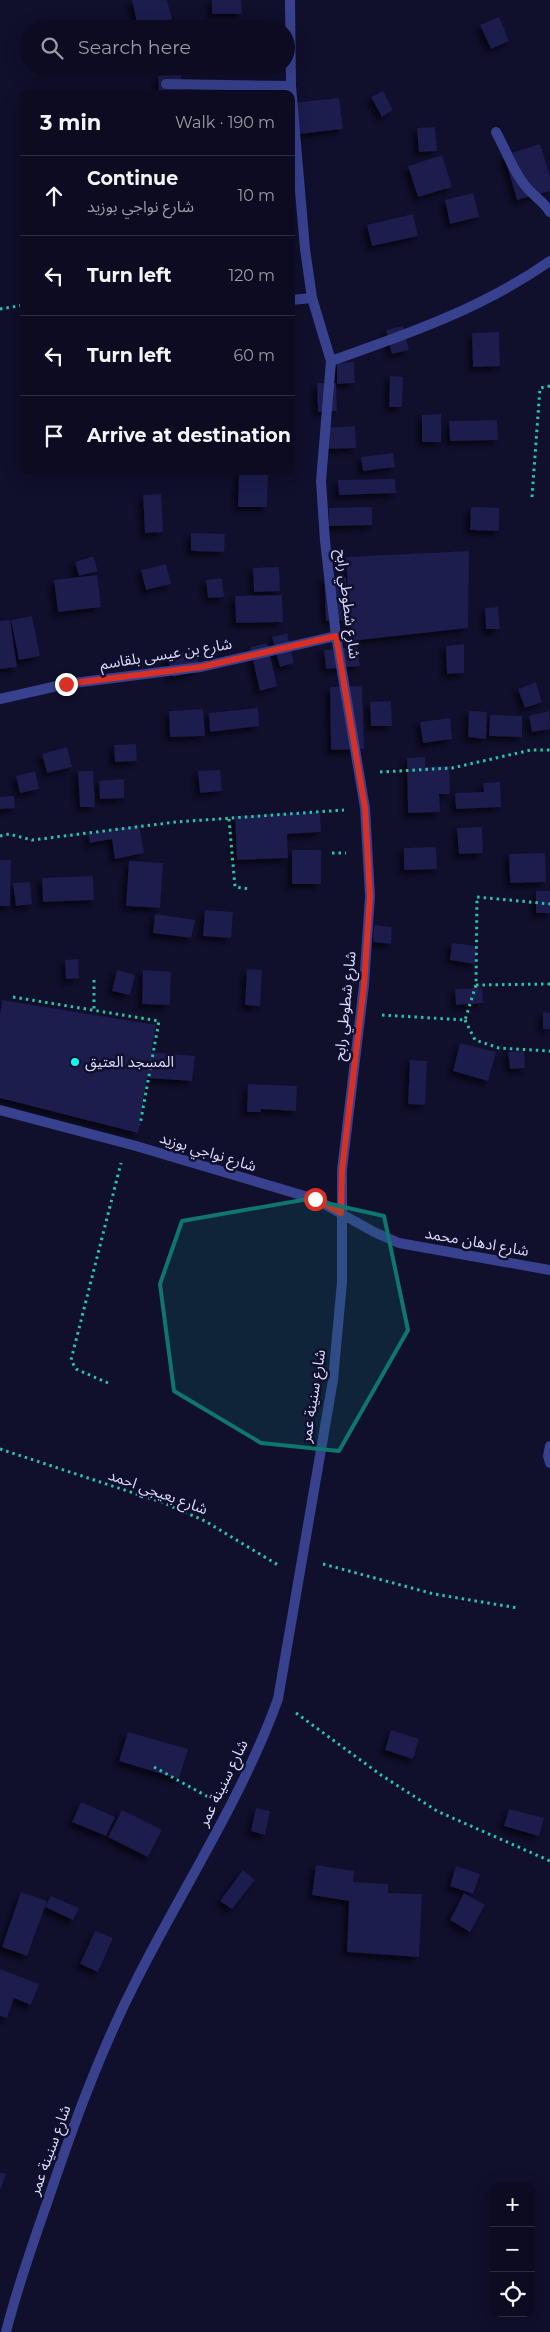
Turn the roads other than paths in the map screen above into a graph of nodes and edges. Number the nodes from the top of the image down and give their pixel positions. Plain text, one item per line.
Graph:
1 (290, 0) edge
2 (290, 20) edge
3 (291, 75) edge
4 (166, 84) dead end
5 (291, 86) junction
6 (291, 90) edge
7 (295, 132) edge
8 (496, 132) dead end
9 (550, 212) edge
10 (550, 260) edge
11 (312, 298) junction
12 (295, 300) edge
13 (331, 361) junction
14 (336, 636) junction
15 (0, 699) edge
16 (0, 1110) edge
17 (341, 1213) junction
18 (399, 1243) joint
19 (550, 1270) edge
20 (6, 2332) edge

1 - 2 street, شارع شطوطي رابح
3 - 5 street, شارع شطوطي رابح
4 - 5 street
5 - 6 street, شارع شطوطي رابح
7 - 11 street, شارع شطوطي رابح
8 - 9 street
10 - 13 street
11 - 12 street
11 - 13 street, شارع شطوطي رابح
13 - 14 street, شارع شطوطي رابح
14 - 15 street, شارع بن عيسى بلقاسم
14 - 17 street, شارع شطوطي رابح
16 - 17 street, شارع نواجي بوزيد
17 - 18 street, شارع نواجي بوزيد
17 - 20 street, شارع سنينة عمر
18 - 19 street, شارع ادهان محمد

